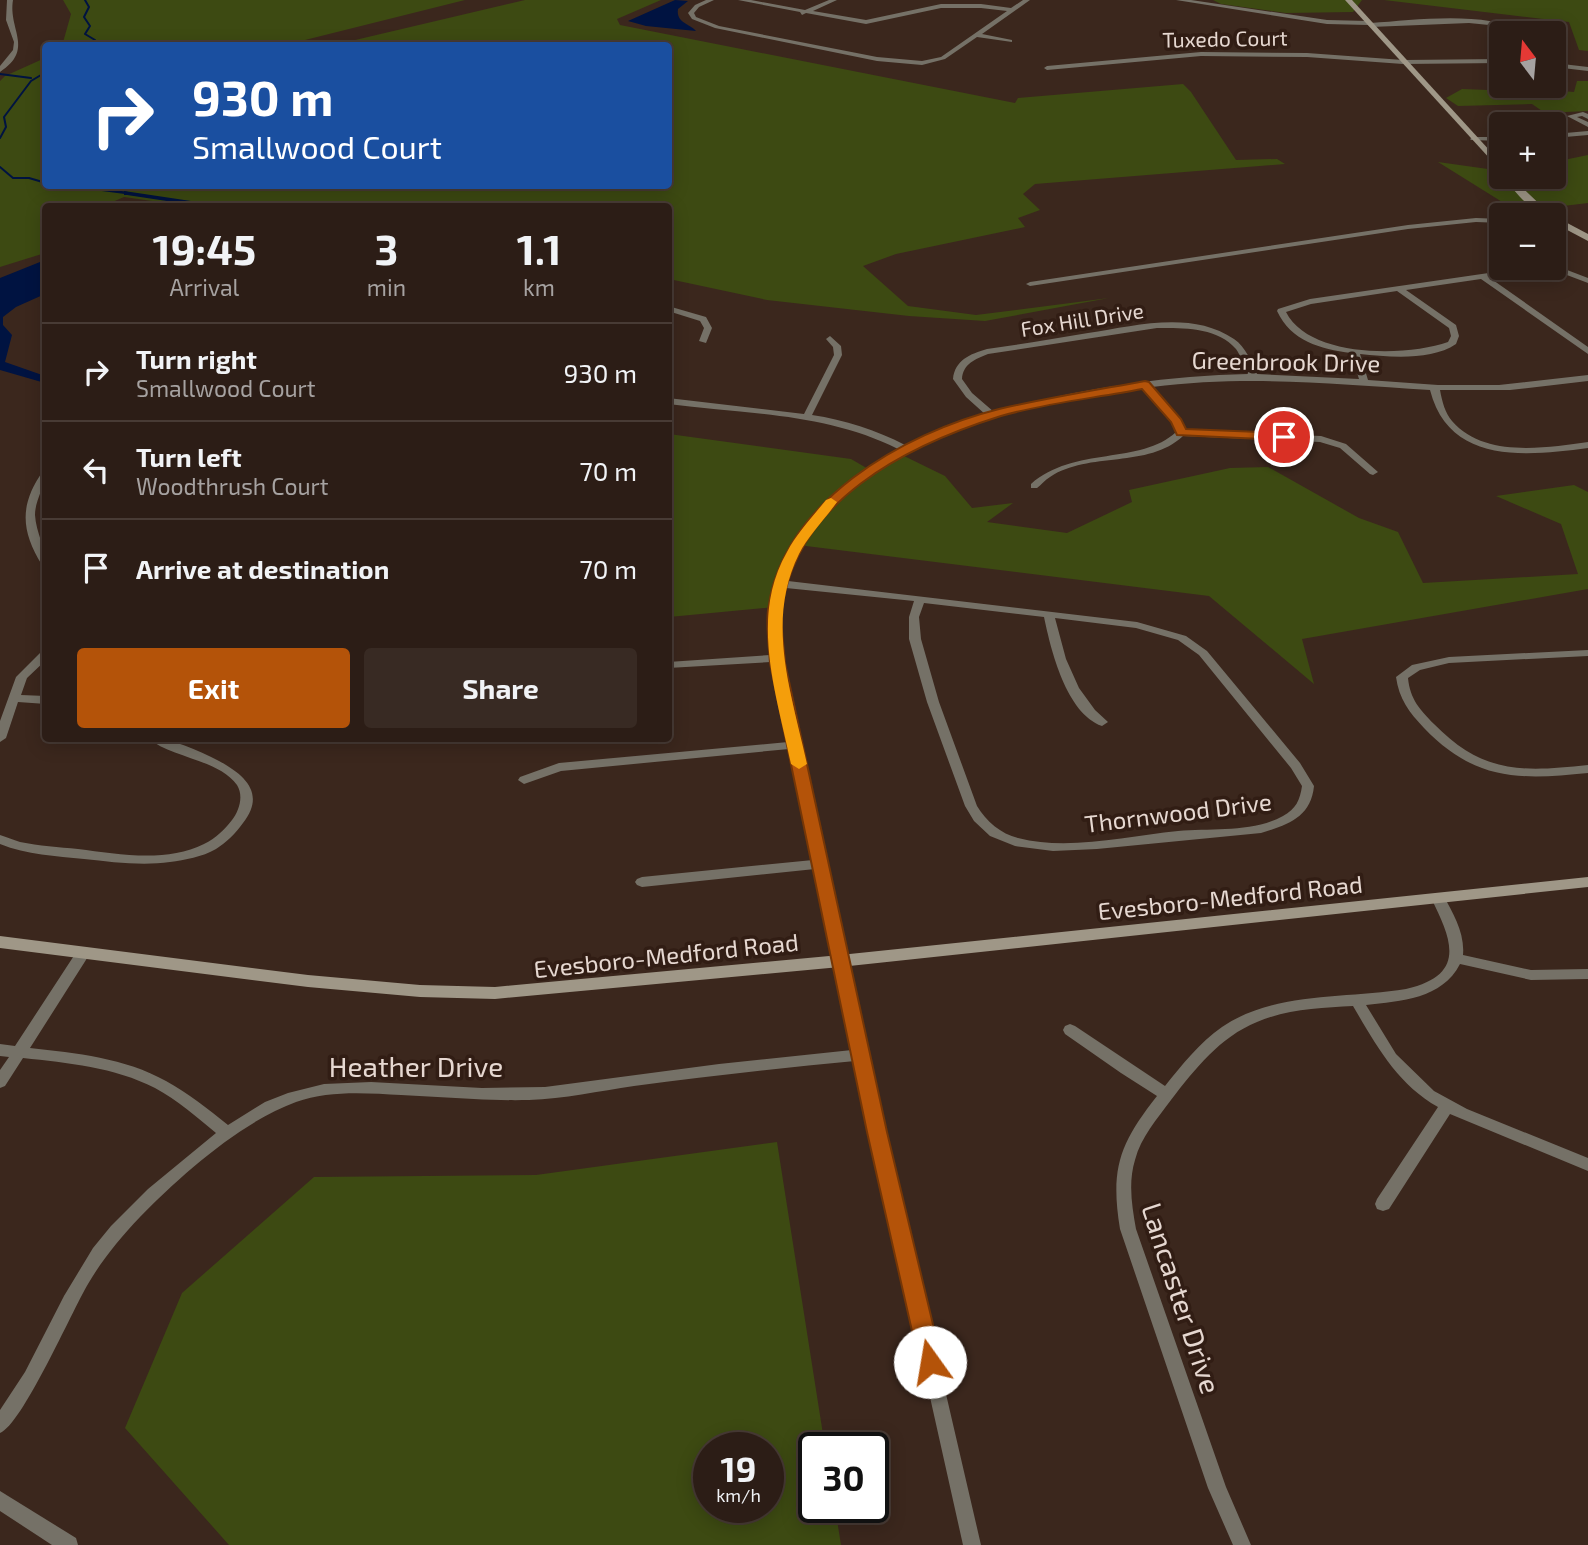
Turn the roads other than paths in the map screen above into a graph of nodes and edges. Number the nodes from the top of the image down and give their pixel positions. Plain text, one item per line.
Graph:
1 (711, 0) edge
2 (741, 0) edge
3 (834, 0) edge
4 (1027, 0) edge
5 (1180, 0) edge
6 (1348, 0) edge
7 (9, 3) edge
8 (0, 6) edge
9 (1013, 10) junction
10 (802, 13) junction
11 (1370, 24) junction
12 (1489, 25) edge
13 (12, 28) junction
14 (0, 29) edge
15 (976, 35) junction
16 (1010, 41) dead end
17 (1489, 61) edge
18 (1404, 62) junction
19 (1566, 66) edge
20 (1047, 68) dead end
21 (1588, 69) edge
22 (0, 70) edge
23 (1588, 117) edge
24 (1588, 125) edge
25 (1588, 133) edge
26 (1566, 135) edge
27 (1473, 139) junction
28 (1489, 139) edge
29 (1489, 156) edge
30 (1518, 189) edge
31 (1532, 203) edge
32 (1466, 222) joint
33 (1489, 223) edge
34 (1566, 226) edge
35 (1588, 238) edge
36 (1566, 272) edge
37 (1489, 275) edge
38 (1482, 276) junction
39 (1588, 281) edge
40 (1030, 284) dead end
41 (1399, 289) junction
42 (672, 308) edge
43 (830, 339) dead end
44 (1588, 339) edge
45 (703, 341) dead end
46 (1574, 341) junction
47 (1354, 350) junction
48 (1588, 351) edge
49 (1254, 377) junction
50 (1588, 378) edge
51 (1364, 382) junction
52 (1145, 384) junction
53 (1434, 386) junction
54 (672, 401) edge
55 (992, 415) junction
56 (806, 418) junction
57 (1181, 433) junction
58 (1588, 445) edge
59 (906, 449) junction
60 (1373, 472) dead end
61 (42, 479) edge
62 (1034, 486) dead end
63 (42, 554) edge
64 (781, 584) junction
65 (920, 599) junction
66 (1049, 615) junction
67 (1588, 653) edge
68 (42, 657) edge
69 (776, 657) junction
70 (672, 665) edge
71 (14, 698) junction
72 (42, 700) edge
73 (1102, 722) dead end
74 (0, 738) edge
75 (163, 742) edge
76 (795, 745) junction
77 (1588, 769) edge
78 (524, 780) dead end
79 (0, 839) edge
80 (821, 864) junction
81 (642, 882) dead end
82 (1588, 882) edge
83 (1438, 898) junction
84 (0, 942) edge
85 (84, 952) junction
86 (1455, 958) junction
87 (840, 961) junction
88 (1588, 974) edge
89 (1357, 1001) junction
90 (1070, 1030) dead end
91 (0, 1050) edge
92 (18, 1053) junction
93 (861, 1055) junction
94 (0, 1082) edge
95 (1167, 1094) junction
96 (1447, 1106) junction
97 (228, 1134) junction
98 (1588, 1165) edge
99 (1383, 1203) dead end
100 (0, 1425) edge
101 (0, 1500) edge
102 (69, 1545) edge
103 (972, 1545) edge
104 (1242, 1545) edge

1 - 15 street
2 - 10 street
3 - 10 street
4 - 9 street
5 - 11 street
6 - 11 street
7 - 8 street
7 - 13 street
9 - 10 street
9 - 15 street
11 - 12 street
11 - 18 street
13 - 14 street
13 - 22 street
15 - 16 street
17 - 18 street, Tuxedo Court
18 - 20 street, Tuxedo Court
18 - 27 street
19 - 21 street
23 - 24 street
25 - 26 street
27 - 28 street
27 - 29 street
30 - 31 street
32 - 33 street
32 - 40 street
34 - 35 street
36 - 39 street
37 - 38 street
38 - 41 street
38 - 46 street
41 - 47 street
41 - 47 street
42 - 45 street
43 - 56 street
44 - 46 street
46 - 48 street
47 - 51 street
49 - 51 street, Greenbrook Drive
49 - 52 street, Greenbrook Drive
49 - 55 street, Fox Hill Drive
50 - 53 street, Greenbrook Drive
51 - 53 street, Greenbrook Drive
52 - 55 street, Greenbrook Drive
52 - 57 street
53 - 58 street
54 - 56 street
55 - 59 street, Greenbrook Drive
56 - 59 street
57 - 60 street
57 - 62 street
59 - 64 street, Greenbrook Drive
61 - 63 street
64 - 65 street, Thornwood Drive
64 - 69 street, Greenbrook Drive
65 - 66 street, Thornwood Drive
65 - 66 street, Thornwood Drive
66 - 73 street
67 - 77 street
68 - 71 street
69 - 70 street
69 - 76 street, Greenbrook Drive
71 - 72 street
71 - 74 street
75 - 79 street
76 - 78 street
76 - 80 street, Greenbrook Drive
80 - 81 street
80 - 87 street, Greenbrook Drive
82 - 83 street, Evesboro-Medford Road
83 - 86 street
83 - 87 street, Evesboro-Medford Road
84 - 85 street, Evesboro-Medford Road
85 - 87 street, Evesboro-Medford Road
85 - 92 street
86 - 88 street
86 - 89 street, Lancaster Drive
87 - 93 street, Greenbrook Drive
89 - 95 street, Lancaster Drive
89 - 96 street
90 - 95 street
91 - 92 street
92 - 94 street
92 - 97 street
93 - 97 street, Heather Drive
93 - 103 street, Greenbrook Drive
95 - 104 street, Lancaster Drive
96 - 98 street
96 - 99 street
97 - 100 street, Heather Drive
101 - 102 street

